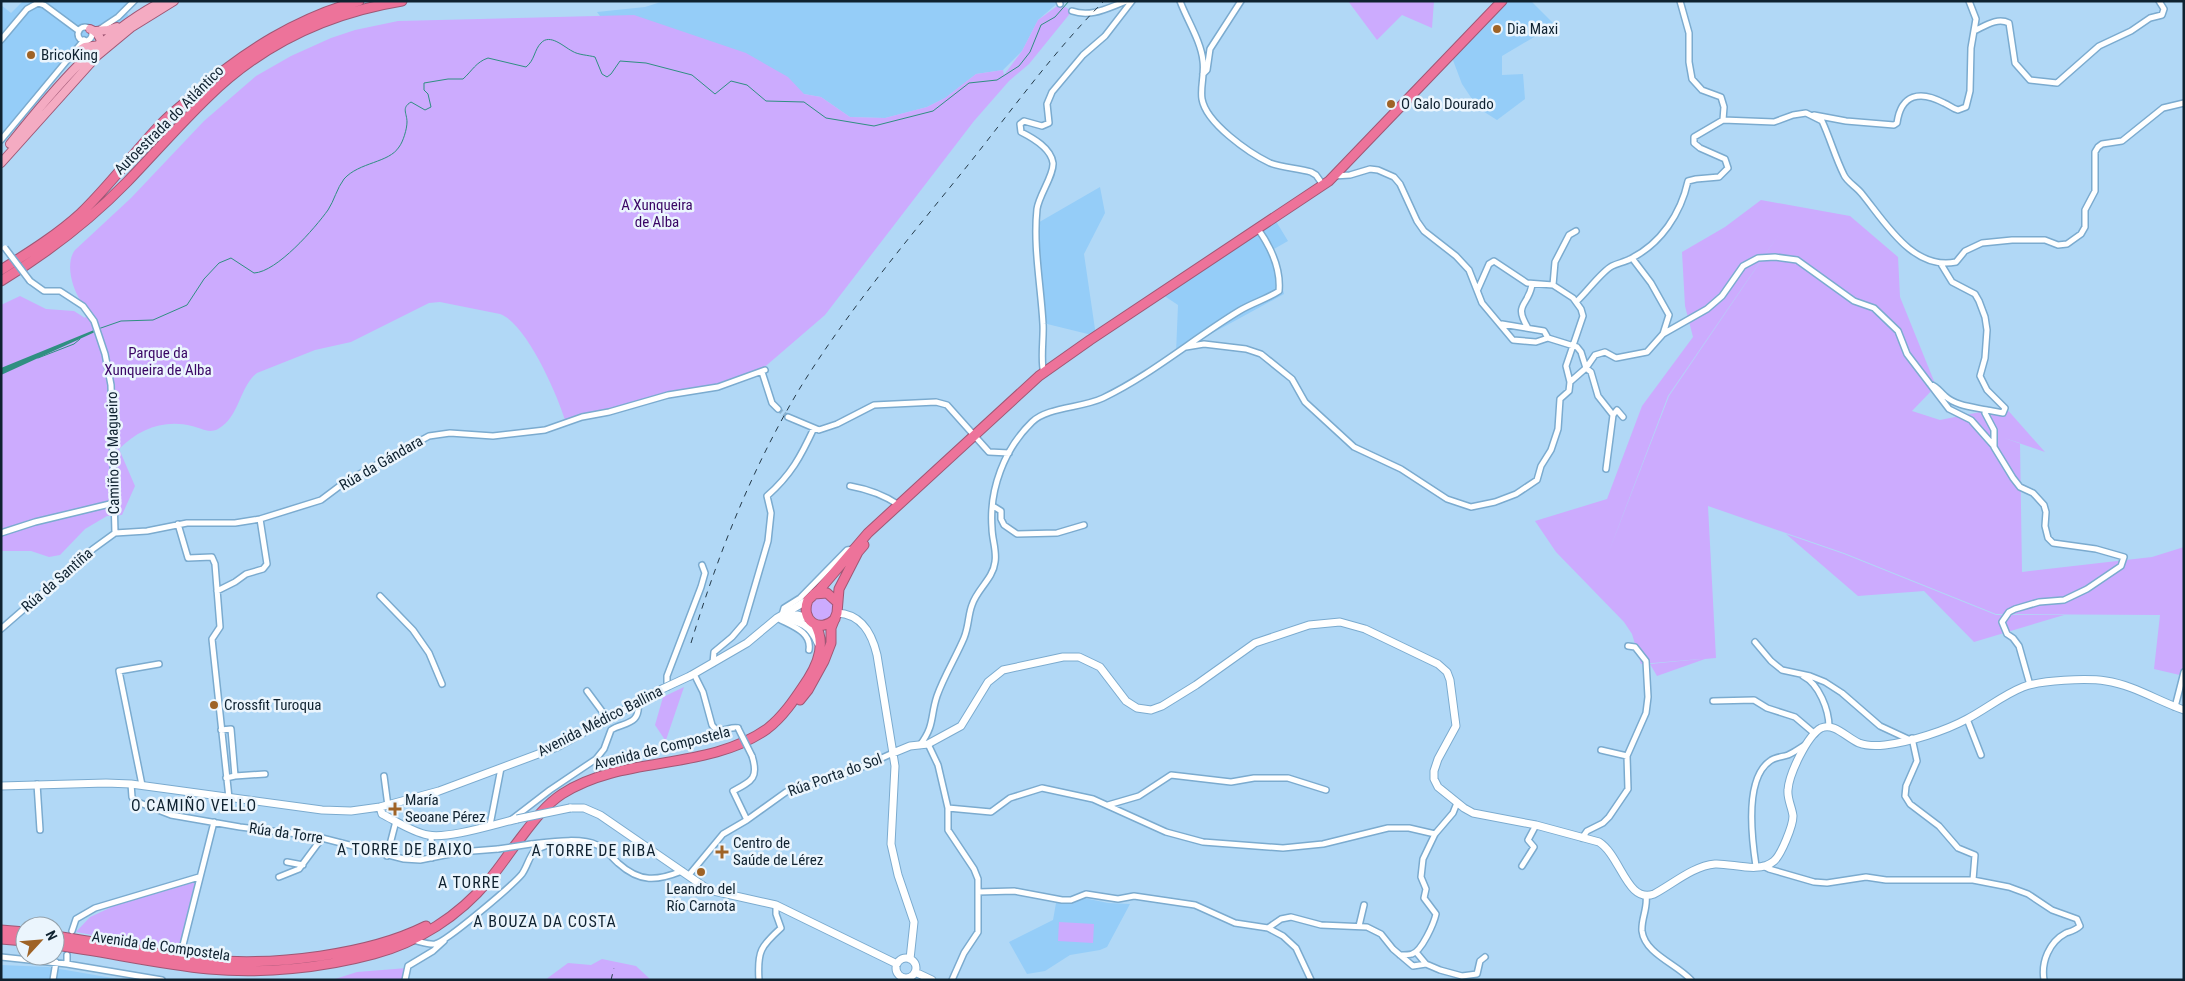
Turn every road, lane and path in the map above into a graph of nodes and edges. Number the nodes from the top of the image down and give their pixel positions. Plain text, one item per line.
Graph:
1 (134, 1) edge
2 (163, 1) edge
3 (174, 1) edge
4 (359, 1) edge
5 (402, 1) edge
6 (1127, 1) edge
7 (1132, 1) edge
8 (1180, 1) edge
9 (1241, 1) edge
10 (1502, 1) edge
11 (1680, 1) edge
12 (1968, 1) edge
13 (2158, 1) edge
14 (1072, 11) dead end
15 (125, 12) junction
16 (151, 16) junction
17 (130, 22) junction
18 (94, 30) junction
19 (79, 31) junction
20 (1974, 31) junction
21 (1, 40) edge
22 (84, 40) junction
23 (98, 46) junction
24 (72, 55) junction
25 (1203, 74) junction
26 (2184, 103) edge
27 (1806, 113) junction
28 (1723, 120) junction
29 (1, 140) edge
30 (1, 157) edge
31 (1, 163) edge
32 (1334, 176) junction
33 (1323, 185) junction
34 (1258, 228) junction
35 (1576, 231) dead end
36 (3, 247) edge
37 (1632, 258) junction
38 (15, 262) junction
39 (1941, 264) junction
40 (1, 270) edge
41 (1, 280) edge
42 (1532, 285) junction
43 (1553, 285) junction
44 (1478, 289) junction
45 (1577, 302) junction
46 (1502, 324) junction
47 (1528, 328) junction
48 (1663, 334) junction
49 (1548, 338) junction
50 (1573, 344) junction
51 (1186, 347) junction
52 (1586, 368) junction
53 (1044, 373) junction
54 (1570, 382) junction
55 (1928, 382) junction
56 (778, 409) tunnel mouth
57 (1987, 410) junction
58 (1612, 415) junction
59 (788, 417) tunnel mouth
60 (1623, 417) dead end
61 (814, 428) junction
62 (975, 434) junction
63 (1994, 446) junction
64 (1009, 453) junction
65 (1606, 469) dead end
66 (850, 486) dead end
67 (114, 503) junction
68 (899, 506) junction
69 (993, 506) junction
70 (892, 512) junction
71 (260, 518) junction
72 (178, 524) junction
73 (1084, 525) dead end
74 (1, 533) edge
75 (115, 533) junction
76 (853, 548) junction
77 (702, 565) dead end
78 (217, 591) junction
79 (380, 596) dead end
80 (811, 597) junction
81 (837, 602) junction
82 (836, 616) junction
83 (808, 618) junction
84 (779, 619) junction
85 (815, 624) junction
86 (1, 629) edge
87 (1755, 642) dead end
88 (1628, 646) dead end
89 (809, 650) dead end
90 (820, 654) junction
91 (160, 664) dead end
92 (713, 664) junction
93 (2184, 672) edge
94 (1797, 674) junction
95 (692, 675) junction
96 (442, 684) dead end
97 (2030, 685) junction
98 (665, 688) junction
99 (587, 691) dead end
100 (1713, 701) dead end
101 (638, 702) junction
102 (2175, 707) junction
103 (2184, 710) edge
104 (607, 718) junction
105 (1967, 719) junction
106 (1829, 727) junction
107 (768, 728) junction
108 (221, 730) junction
109 (1815, 734) junction
110 (1910, 739) junction
111 (1809, 743) junction
112 (924, 744) junction
113 (1601, 750) dead end
114 (894, 753) junction
115 (1981, 755) dead end
116 (1627, 756) junction
117 (501, 768) junction
118 (265, 774) dead end
119 (235, 776) junction
120 (384, 776) dead end
121 (226, 778) junction
122 (37, 784) junction
123 (130, 784) junction
124 (142, 785) junction
125 (1, 786) edge
126 (1326, 790) dead end
127 (229, 798) junction
128 (1457, 803) junction
129 (1108, 805) junction
130 (388, 806) junction
131 (380, 807) junction
132 (948, 808) junction
133 (1466, 810) junction
134 (1453, 813) junction
135 (513, 820) junction
136 (747, 820) junction
137 (396, 821) junction
138 (214, 822) junction
139 (490, 825) junction
140 (1536, 825) junction
141 (40, 830) dead end
142 (1435, 834) junction
143 (431, 836) junction
144 (1582, 838) junction
145 (319, 839) junction
146 (554, 842) junction
147 (387, 856) junction
148 (432, 858) junction
149 (287, 862) dead end
150 (500, 864) junction
151 (303, 865) junction
152 (1522, 866) dead end
153 (1760, 866) junction
154 (686, 873) junction
155 (199, 877) junction
156 (279, 877) dead end
157 (1973, 880) junction
158 (978, 892) junction
159 (1646, 896) junction
160 (776, 905) junction
161 (1364, 905) dead end
162 (1360, 926) junction
163 (1268, 928) junction
164 (1, 930) edge
165 (15, 931) edge
166 (72, 931) dead end
167 (427, 931) junction
168 (65, 938) edge
169 (1, 939) edge
170 (15, 940) edge
171 (412, 940) junction
172 (443, 940) junction
173 (65, 946) edge
174 (1416, 952) junction
175 (1400, 955) junction
176 (67, 956) dead end
177 (1, 957) edge
178 (180, 957) junction
179 (1485, 957) dead end
180 (15, 958) edge
181 (910, 959) junction
182 (67, 964) joint
183 (898, 964) junction
184 (1426, 964) junction
185 (55, 966) edge
186 (915, 972) junction
187 (909, 978) edge
188 (53, 980) edge
189 (162, 980) edge
190 (406, 980) edge
191 (759, 980) edge
192 (932, 980) edge
193 (952, 980) edge
194 (1311, 980) edge
195 (1691, 980) edge
196 (2044, 980) edge

1 - 15 street
2 - 17 main road
3 - 16 main road
4 - 38 highway, Autoestrada do Atlántico
5 - 41 highway, Autoestrada do Atlántico
6 - 14 street
7 - 53 street
8 - 25 street
9 - 25 street
10 - 32 highway
11 - 28 street
12 - 20 street
13 - 20 street
15 - 17 street
15 - 18 street
16 - 17 main road
16 - 31 main road
17 - 18 main road
17 - 23 main road
18 - 19 street
18 - 22 street
18 - 23 main road
19 - 21 street
19 - 22 street
20 - 27 street
22 - 24 street
23 - 24 main road
23 - 30 main road
24 - 29 street
25 - 33 street
26 - 39 street
27 - 28 street
27 - 39 street
28 - 37 street
32 - 33 highway
32 - 44 street
33 - 34 highway
34 - 51 street
34 - 53 highway
35 - 43 street
36 - 38 street, bridge
37 - 45 street
37 - 48 street
38 - 40 highway, Autoestrada do Atlántico
38 - 67 street, Camiño do Magueiro, bridge
39 - 57 street
42 - 43 street
42 - 44 street
42 - 47 street
43 - 45 street
44 - 46 street
45 - 50 street
46 - 47 street
46 - 49 street
47 - 49 street
48 - 52 street
48 - 55 street
49 - 50 street
50 - 52 street
50 - 54 street
51 - 54 street
51 - 64 street
52 - 54 street
52 - 58 street
53 - 62 highway
55 - 57 street
55 - 63 street
56 - 71 street, Rúa da Gándara
57 - 63 street
58 - 60 street
58 - 65 street
59 - 61 street
61 - 62 street
61 - 92 street
62 - 64 street
62 - 68 highway
63 - 97 street
64 - 69 street
66 - 68 street
67 - 74 street
67 - 75 street, Camiño do Magueiro
68 - 70 highway
69 - 73 street
69 - 112 street
70 - 76 highway
70 - 81 highway
71 - 72 street, Rúa da Gándara
71 - 78 street
72 - 75 street, Rúa da Gándara
72 - 78 street
75 - 86 street, Rúa da Santiña
76 - 80 highway
76 - 84 street
77 - 98 street
78 - 108 street
79 - 96 street
80 - 81 highway
80 - 83 highway
80 - 84 street, Avenida Médico Ballina
81 - 82 highway
82 - 85 highway
82 - 107 highway
82 - 114 street
83 - 84 street
83 - 85 highway
84 - 89 street
84 - 90 street
84 - 92 street, Avenida Médico Ballina
85 - 90 highway, Avenida de Compostela
87 - 94 street
88 - 116 street
90 - 107 highway, Avenida de Compostela
91 - 124 street
92 - 95 street, Avenida Médico Ballina
93 - 102 street
94 - 106 street
94 - 110 street
95 - 98 street, Avenida Médico Ballina, bridge
95 - 136 street, bridge
97 - 102 street
97 - 105 street
98 - 101 street, Avenida Médico Ballina
99 - 104 street
100 - 109 street
101 - 104 street, Avenida Médico Ballina
101 - 135 street
102 - 103 street
104 - 117 street, Avenida Médico Ballina
105 - 110 street
105 - 115 street
106 - 109 street
106 - 110 street
107 - 150 highway, Avenida de Compostela
108 - 119 street
108 - 121 street
109 - 111 street
110 - 157 street
111 - 153 street
111 - 153 street
112 - 114 street
112 - 128 street
112 - 132 street
113 - 116 street
114 - 136 street, Rúa Porta do Sol
114 - 181 street
116 - 144 street
117 - 130 street, Avenida Médico Ballina
117 - 139 street
118 - 119 street
119 - 121 street
120 - 130 street
121 - 127 street
122 - 123 street, Avenida Médico Ballina
122 - 125 street, Avenida Médico Ballina
122 - 141 street
123 - 124 street, Avenida Médico Ballina
123 - 138 street, Rúa da Torre
124 - 127 street, Avenida Médico Ballina
126 - 129 street
127 - 131 street, Avenida Médico Ballina
128 - 133 street
128 - 134 street
129 - 132 street
129 - 142 street
130 - 131 street, Avenida Médico Ballina
131 - 137 street
132 - 158 street
133 - 134 street
133 - 140 street
134 - 142 street
135 - 139 street
135 - 154 street, bridge
136 - 154 street, Rúa Porta do Sol
137 - 143 street
137 - 147 street
138 - 145 street, Rúa da Torre
138 - 155 street
139 - 143 street
140 - 144 street
140 - 152 street
142 - 174 street
143 - 148 street
144 - 159 street
145 - 147 street, Rúa da Torre
145 - 151 street
146 - 148 street, Rúa da Torre, bridge
146 - 154 street, Rúa da Torre
146 - 172 street
147 - 148 street, Rúa da Torre
149 - 151 street
150 - 167 highway, Avenida de Compostela
150 - 178 highway, Avenida de Compostela
151 - 156 street
153 - 157 street
153 - 159 street
154 - 160 street
155 - 166 street
155 - 178 street
157 - 196 street
158 - 163 street
158 - 193 street
159 - 195 street
160 - 183 street
160 - 191 street
161 - 162 street
162 - 163 street
162 - 175 street
163 - 194 street
164 - 165 highway
167 - 171 highway, Avenida de Compostela
167 - 172 street
168 - 178 highway, Avenida de Compostela
169 - 170 highway
171 - 172 street
171 - 173 highway, Avenida de Compostela
172 - 190 street
174 - 175 street
174 - 184 street
175 - 184 street
176 - 182 street
177 - 180 street
179 - 184 street
181 - 183 street
181 - 186 street
182 - 189 street
183 - 187 street
185 - 188 street
186 - 187 street
186 - 192 street

